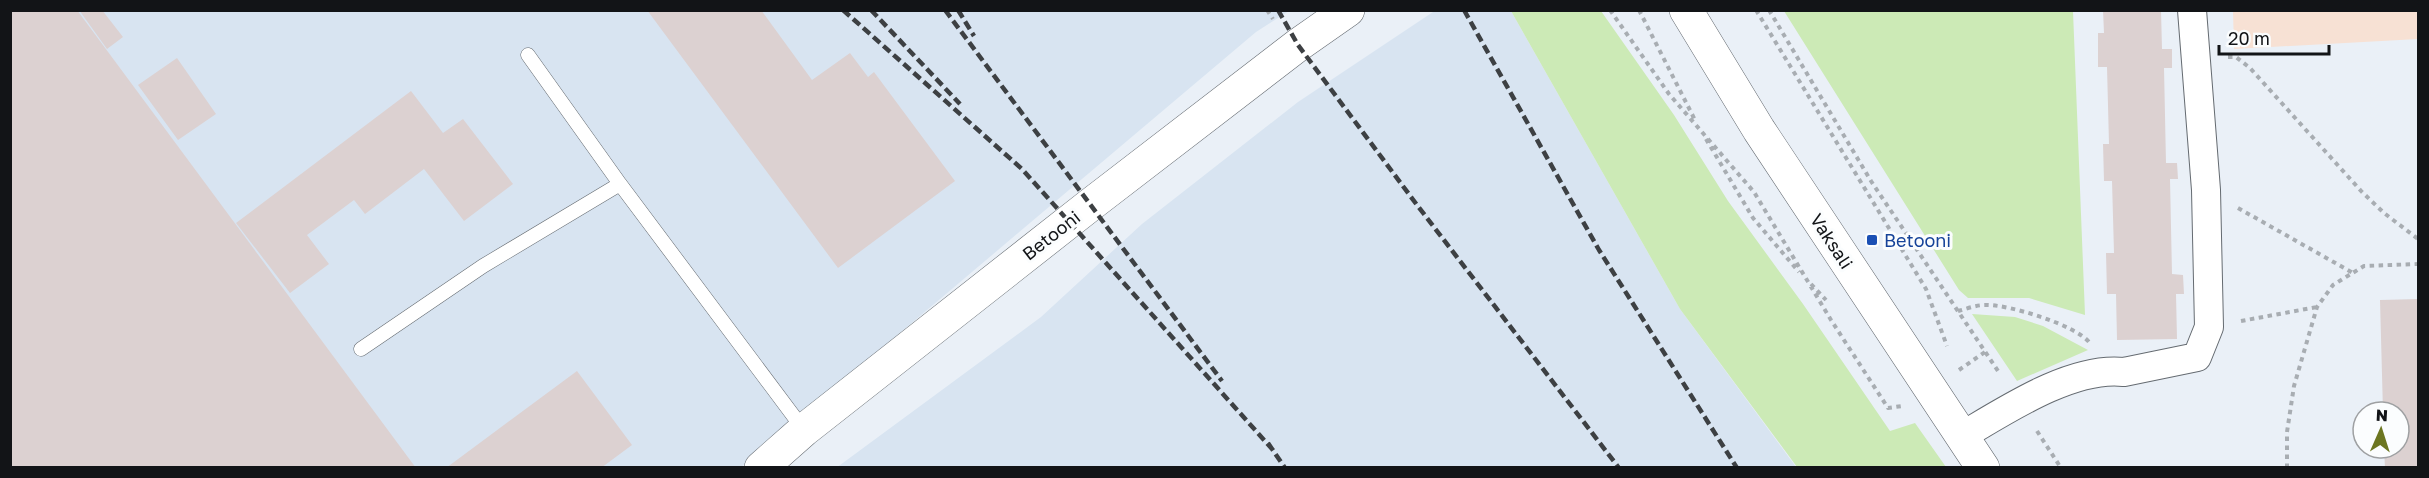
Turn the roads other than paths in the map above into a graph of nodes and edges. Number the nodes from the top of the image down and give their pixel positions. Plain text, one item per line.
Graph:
1 (1348, 10) edge
2 (1686, 10) edge
3 (2192, 10) edge
4 (528, 55) dead end
5 (620, 184) junction
6 (361, 349) dead end
7 (804, 430) junction
8 (1962, 436) junction
9 (760, 468) edge
10 (1983, 468) edge

1 - 7 street, Betooni
2 - 8 street, Vaksali
3 - 8 street
4 - 5 lane
5 - 6 lane
5 - 7 lane
7 - 9 street, Betooni
8 - 10 street, Vaksali

